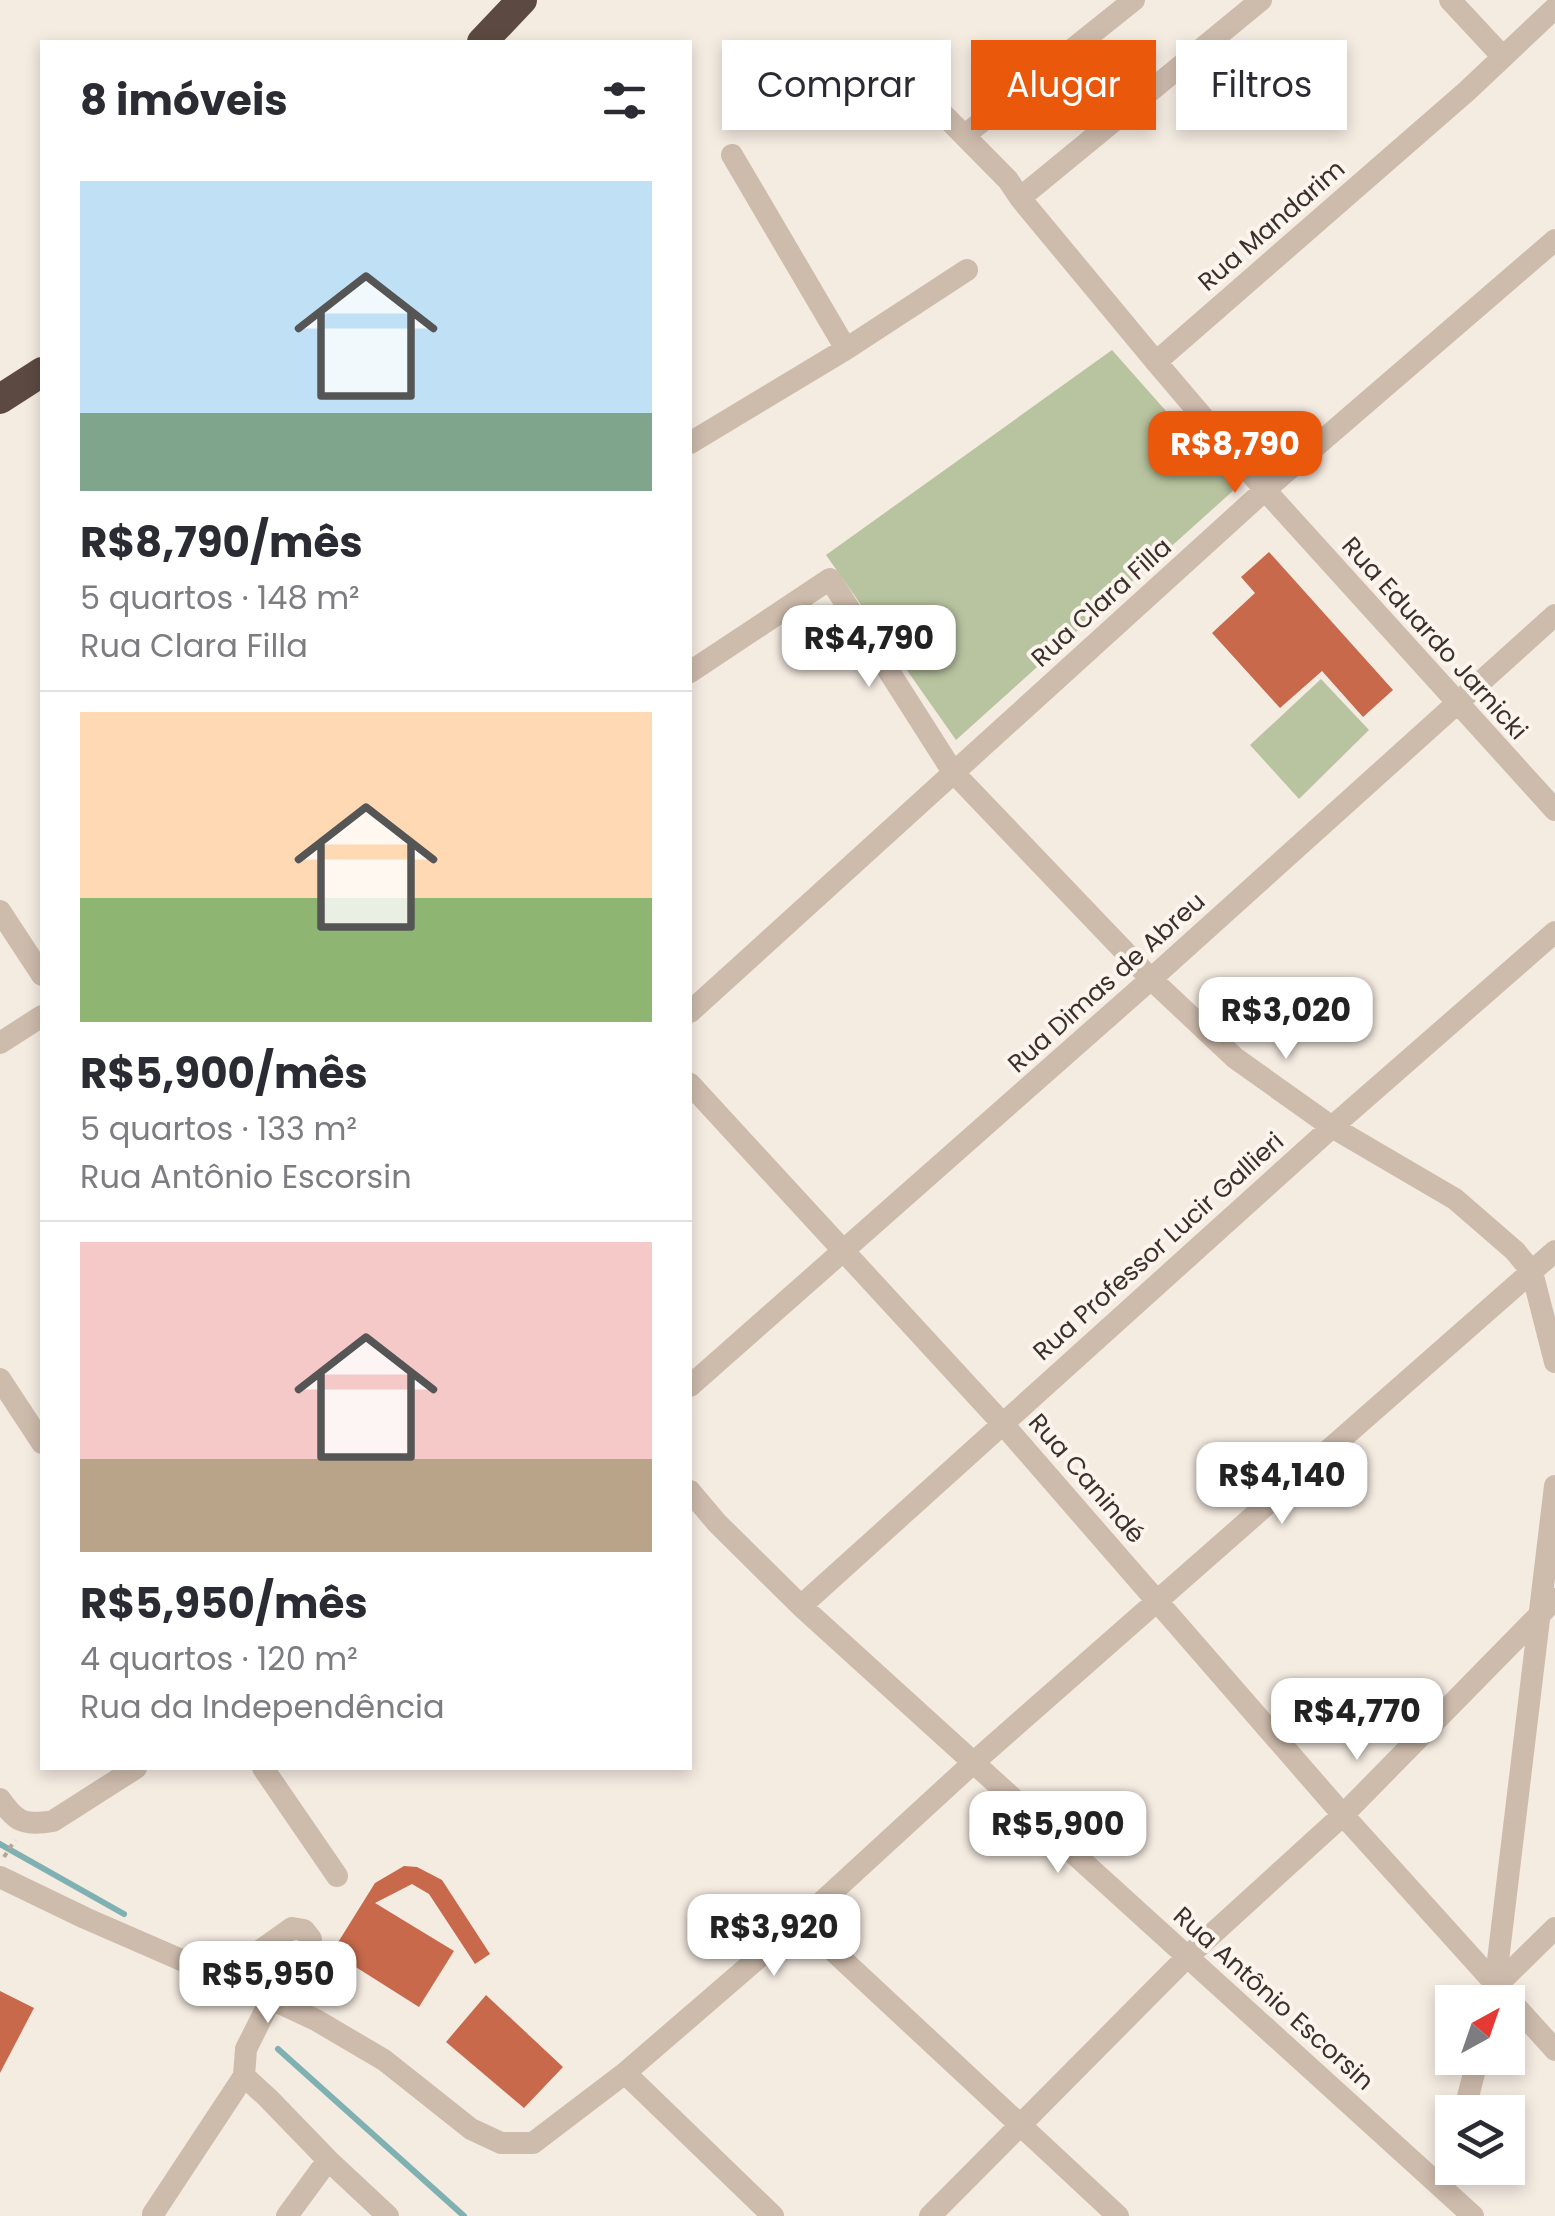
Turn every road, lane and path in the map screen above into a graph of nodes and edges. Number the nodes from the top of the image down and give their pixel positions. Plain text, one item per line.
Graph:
1 (522, 0) edge
2 (1134, 0) edge
3 (1261, 0) edge
4 (1450, 0) edge
5 (1555, 8) edge
6 (484, 40) edge
7 (1502, 57) junction
8 (951, 122) edge
9 (965, 136) junction
10 (732, 155) dead end
11 (1020, 198) junction
12 (1555, 240) edge
13 (967, 270) dead end
14 (846, 349) junction
15 (1156, 362) junction
16 (40, 373) edge
17 (0, 398) edge
18 (692, 442) edge
19 (1265, 490) junction
20 (1555, 615) edge
21 (692, 671) edge
22 (1457, 704) junction
23 (953, 772) junction
24 (1555, 810) edge
25 (0, 911) edge
26 (1555, 932) edge
27 (40, 972) edge
28 (1151, 979) junction
29 (692, 1010) edge
30 (40, 1017) edge
31 (0, 1043) edge
32 (692, 1086) edge
33 (1332, 1127) junction
34 (844, 1251) junction
35 (1555, 1251) edge
36 (1532, 1272) junction
37 (1555, 1362) edge
38 (0, 1379) edge
39 (692, 1384) edge
40 (1002, 1423) junction
41 (40, 1440) edge
42 (1555, 1486) edge
43 (692, 1493) edge
44 (1555, 1599) edge
45 (1159, 1601) junction
46 (801, 1606) junction
47 (1538, 1616) junction
48 (973, 1763) junction
49 (133, 1770) edge
50 (264, 1770) edge
51 (0, 1799) edge
52 (1343, 1814) junction
53 (16, 1838) dead end
54 (2, 1867) edge
55 (337, 1876) dead end
56 (801, 1921) junction
57 (1555, 1928) edge
58 (1187, 1958) junction
59 (222, 1978) junction
60 (1486, 1985) edge
61 (1495, 1985) edge
62 (1502, 1985) edge
63 (264, 1996) junction
64 (1525, 2022) edge
65 (1555, 2050) edge
66 (625, 2074) junction
67 (244, 2076) junction
68 (1021, 2126) junction
69 (328, 2160) junction
70 (1445, 2185) edge
71 (1444, 2190) junction
72 (153, 2214) edge
73 (287, 2216) edge
74 (388, 2216) edge
75 (773, 2216) edge
76 (930, 2216) edge
77 (1118, 2216) edge
78 (1472, 2216) edge

1 - 6 highway
2 - 9 street
3 - 11 street
4 - 7 street
5 - 7 street, Rua Mandarim
7 - 15 street, Rua Mandarim
8 - 9 street, Rua Eduardo Jarnicki
9 - 11 street, Rua Eduardo Jarnicki
10 - 14 street
11 - 15 street, Rua Eduardo Jarnicki
12 - 19 street, Rua Clara Filla
13 - 14 street
14 - 18 street
15 - 19 street, Rua Eduardo Jarnicki
16 - 17 highway
19 - 22 street, Rua Eduardo Jarnicki
19 - 23 street, Rua Clara Filla
20 - 22 street, Rua Dimas de Abreu
21 - 23 street
22 - 24 street, Rua Eduardo Jarnicki
22 - 28 street, Rua Dimas de Abreu
23 - 28 street
23 - 29 street, Rua Clara Filla
25 - 27 street
26 - 33 street, Rua Professor Lucir Gallieri
28 - 33 street
28 - 34 street, Rua Dimas de Abreu
30 - 31 street
32 - 34 street, Rua Canindé
33 - 36 street
33 - 40 street, Rua Professor Lucir Gallieri
34 - 39 street, Rua Dimas de Abreu
34 - 40 street, Rua Canindé
35 - 36 street
36 - 37 street
36 - 45 street
38 - 41 street
40 - 45 street, Rua Canindé
40 - 46 street, Rua Professor Lucir Gallieri
42 - 47 street
43 - 46 street, Rua Antônio Escorsin
44 - 47 street
45 - 48 street
45 - 52 street, Rua Canindé
46 - 48 street, Rua Antônio Escorsin
47 - 52 street
47 - 61 street
48 - 56 street
48 - 58 street, Rua Antônio Escorsin
49 - 51 street
50 - 55 street
52 - 58 street
52 - 60 street, Rua Canindé
53 - 54 path
54 - 59 street
56 - 66 street
56 - 68 street
57 - 62 street
58 - 68 street
58 - 71 street, Rua Antônio Escorsin
59 - 63 street
59 - 63 street
63 - 66 street
63 - 67 street
64 - 65 street, Rua Canindé
66 - 75 street
67 - 69 street
67 - 72 street
68 - 76 street
68 - 77 street
69 - 73 street
69 - 74 street
70 - 71 street
71 - 78 street, Rua Antônio Escorsin

